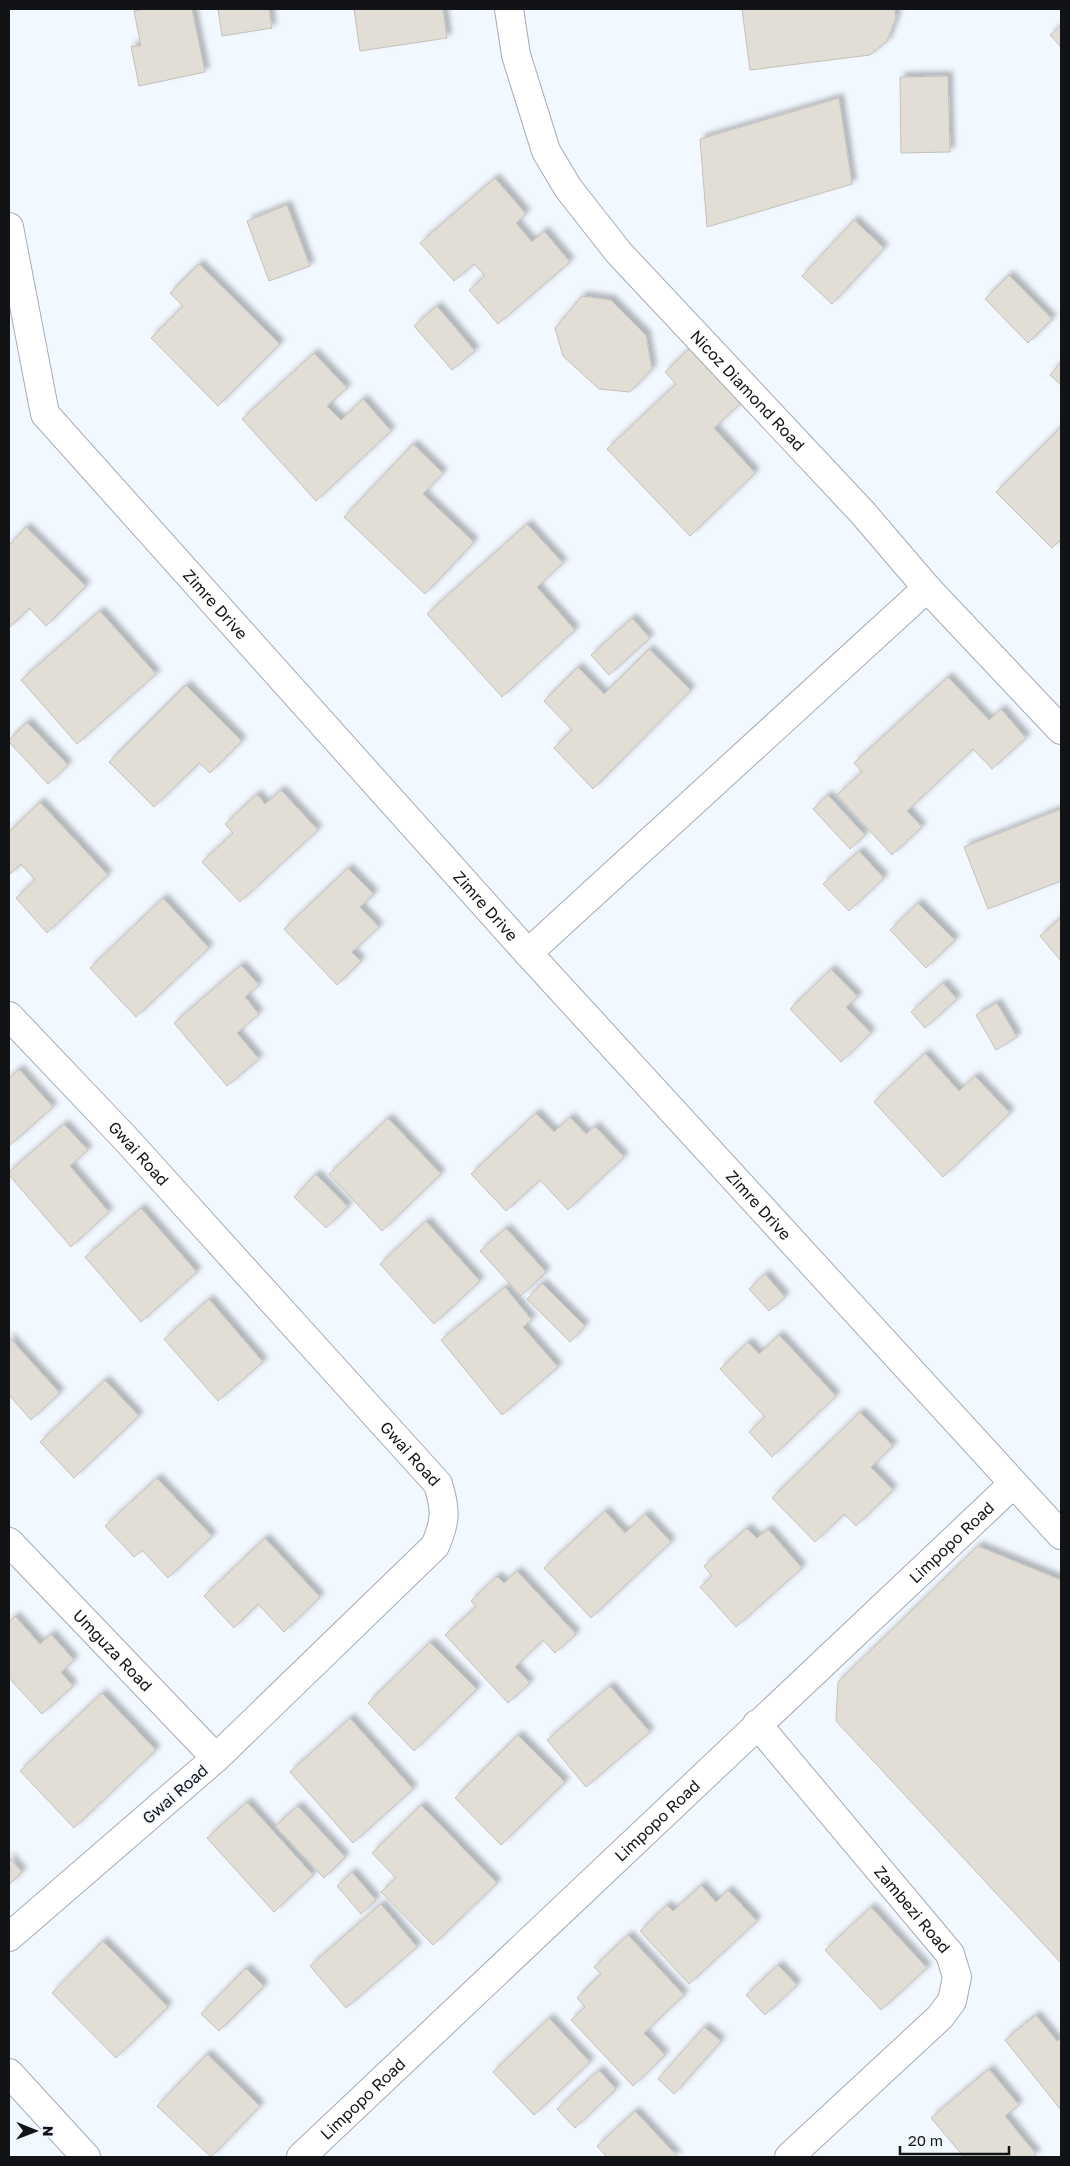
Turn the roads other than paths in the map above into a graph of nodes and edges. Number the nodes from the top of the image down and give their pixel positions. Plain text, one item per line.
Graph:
1 (509, 9) edge
2 (9, 227) edge
3 (927, 588) junction
4 (1061, 730) edge
5 (528, 953) junction
6 (9, 1016) edge
7 (1013, 1484) junction
8 (1061, 1535) edge
9 (9, 1542) edge
10 (757, 1724) junction
11 (216, 1758) junction
12 (9, 1937) edge
13 (9, 2074) edge
14 (86, 2157) edge
15 (301, 2157) edge
16 (789, 2157) edge

1 - 3 street, Nicoz Diamond Road
2 - 5 street, Zimre Drive
3 - 4 street, Nicoz Diamond Road
3 - 5 street
5 - 7 street, Zimre Drive
6 - 11 street, Gwai Road
7 - 8 street, Zimre Drive
7 - 10 street, Limpopo Road
9 - 11 street, Umguza Road
10 - 15 street, Limpopo Road
10 - 16 street, Zambezi Road
11 - 12 street, Gwai Road
13 - 14 street

